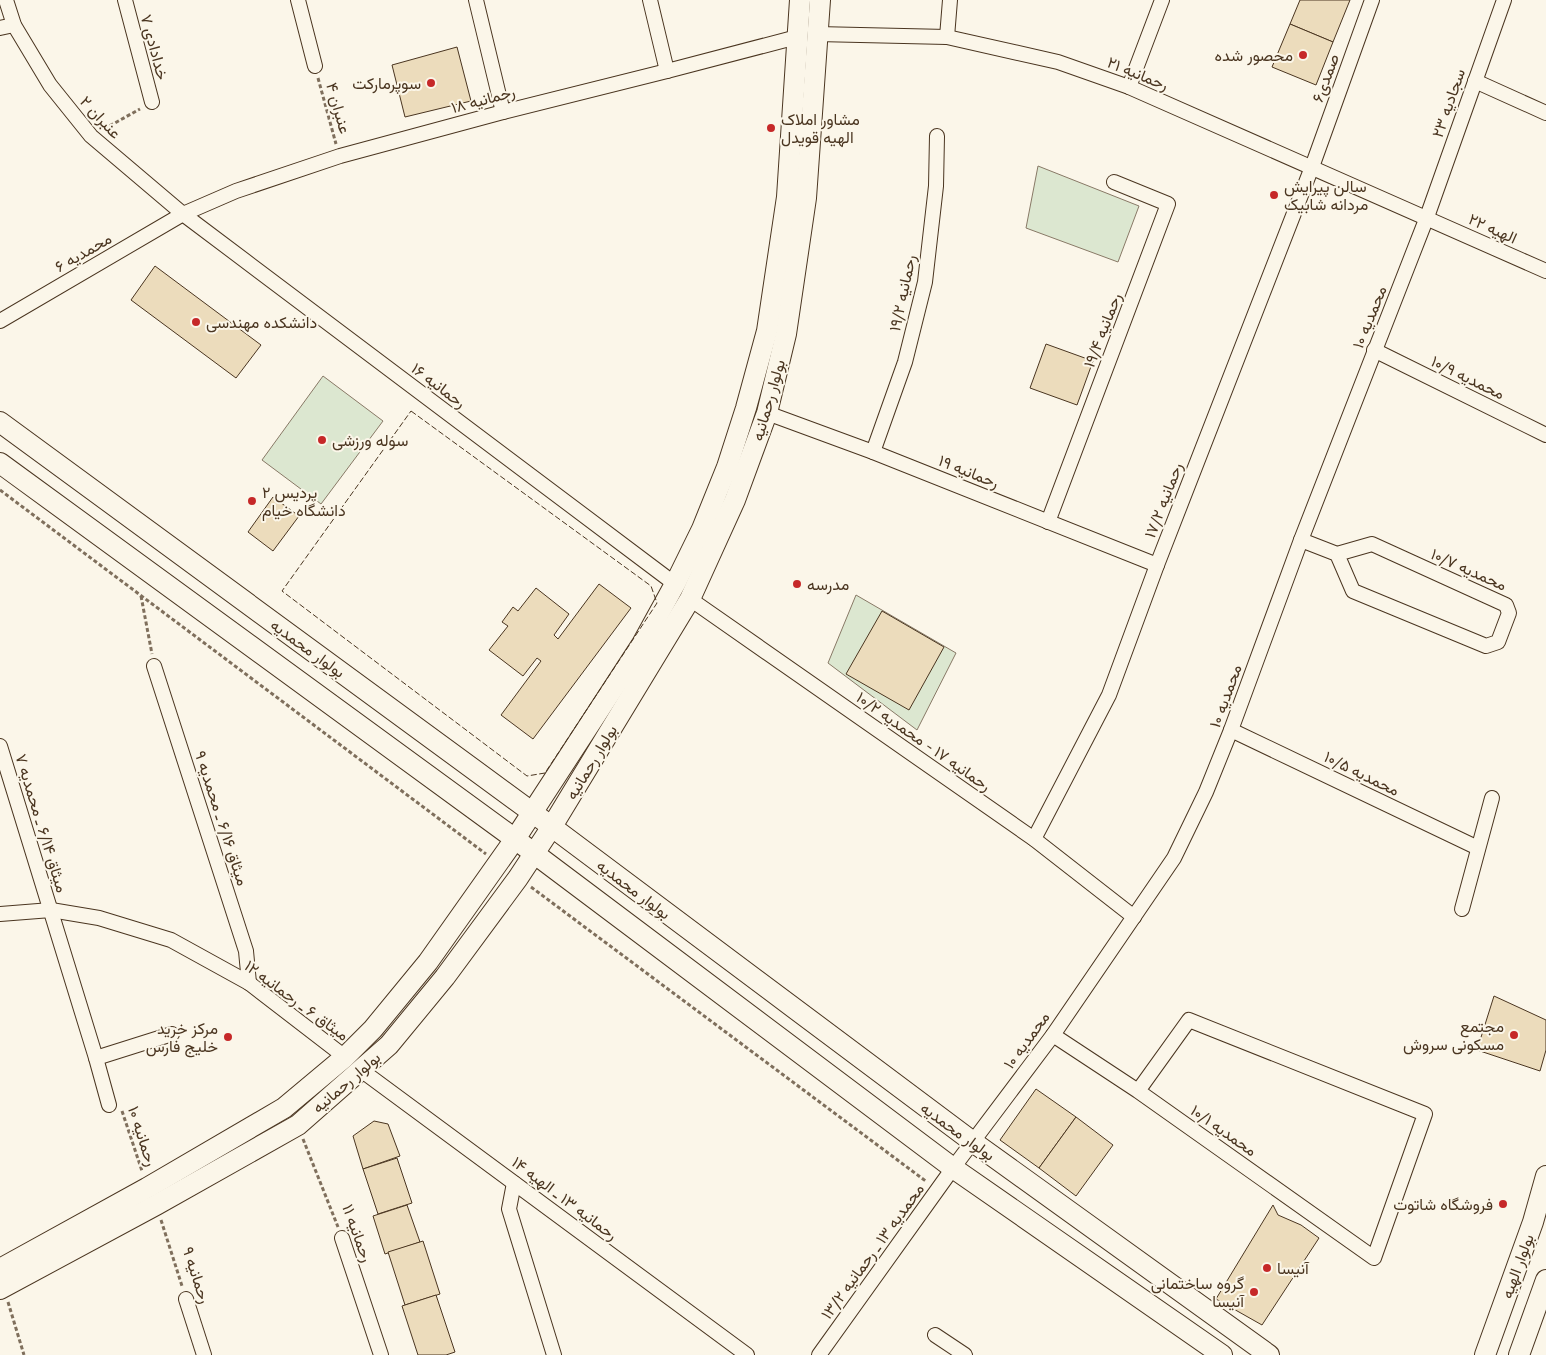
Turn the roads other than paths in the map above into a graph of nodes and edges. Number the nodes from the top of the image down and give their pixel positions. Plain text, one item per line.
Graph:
1 (6, 0) edge
2 (125, 0) edge
3 (298, 0) edge
4 (476, 0) edge
5 (650, 0) edge
6 (800, 0) edge
7 (820, 0) edge
8 (950, 0) edge
9 (1162, 0) edge
10 (1372, 0) edge
11 (1504, 0) edge
12 (7, 27) edge
13 (817, 34) junction
14 (797, 37) junction
15 (947, 37) junction
16 (315, 66) road end
17 (667, 71) junction
18 (1475, 81) junction
19 (1129, 88) junction
20 (152, 102) road end
21 (503, 112) junction
22 (1546, 114) edge
23 (937, 136) dead end
24 (1312, 167) junction
25 (1114, 182) dead end
26 (183, 214) junction
27 (1427, 218) junction
28 (1546, 271) edge
29 (0, 321) edge
30 (1374, 350) junction
31 (768, 413) junction
32 (0, 422) edge
33 (1546, 435) edge
34 (873, 452) junction
35 (0, 463) edge
36 (1048, 522) junction
37 (1301, 540) junction
38 (1337, 554) junction
39 (1157, 565) junction
40 (675, 584) junction
41 (690, 599) junction
42 (154, 666) road end
43 (1231, 730) junction
44 (0, 746) edge
45 (1492, 798) dead end
46 (531, 812) junction
47 (551, 828) junction
48 (515, 839) junction
49 (1034, 839) junction
50 (1478, 848) junction
51 (533, 854) junction
52 (1462, 909) dead end
53 (51, 910) junction
54 (0, 914) edge
55 (1134, 917) junction
56 (249, 983) junction
57 (172, 1034) dead end
58 (1053, 1034) junction
59 (345, 1057) junction
60 (96, 1058) junction
61 (361, 1070) junction
62 (1138, 1091) junction
63 (108, 1105) road end
64 (973, 1142) junction
65 (953, 1168) junction
66 (1546, 1176) edge
67 (514, 1182) junction
68 (152, 1197) junction
69 (342, 1238) road end
70 (1546, 1280) edge
71 (1, 1282) edge
72 (186, 1299) road end
73 (935, 1335) dead end
74 (204, 1355) edge
75 (381, 1355) edge
76 (554, 1355) edge
77 (747, 1355) edge
78 (819, 1355) edge
79 (965, 1355) edge
80 (1222, 1355) edge
81 (1269, 1355) edge
82 (1485, 1355) edge
83 (1519, 1355) edge

1 - 12 street, عنبران ۲
2 - 20 street, خدادادی ۷
3 - 16 street
4 - 21 street
5 - 17 street
6 - 14 main road, بولوار رحمانیه
7 - 13 main road, بولوار رحمانیه
8 - 15 street
9 - 19 street
10 - 24 street, صمدی۶
11 - 18 street, سجادیه ۲۳
12 - 26 street, عنبران ۲
13 - 14 main road
13 - 15 street, رحمانیه ۲۱
13 - 31 main road, بولوار رحمانیه
14 - 17 street, رحمانیه ۱۸
14 - 40 main road, بولوار رحمانیه
15 - 19 street, رحمانیه ۲۱
17 - 21 street, رحمانیه ۱۸
18 - 22 street
18 - 27 street, سجادیه ۲۳
19 - 24 street, رحمانیه ۲۱
21 - 26 street, رحمانیه ۱۸
23 - 34 street, رحمانیه ۱۹/۲
24 - 27 street, رحمانیه ۲۱
24 - 39 street, رحمانیه ۱۷/۲
25 - 36 street, رحمانیه ۱۹/۴
26 - 29 street, محمدیه ۶
26 - 40 street, رحمانیه ۱۶
27 - 28 street, الهیه ۲۲
27 - 30 street, محمدیه ۱۰
30 - 33 street, محمدیه ۱۰/۹
30 - 37 street, محمدیه ۱۰
31 - 34 street, رحمانیه ۱۹
31 - 41 main road, بولوار رحمانیه
32 - 46 main road, بولوار محمدیه
34 - 36 street, رحمانیه ۱۹
35 - 48 main road, بولوار محمدیه
36 - 39 street, رحمانیه ۱۹
37 - 38 street
37 - 43 street, محمدیه ۱۰
38 - 38 street, محمدیه ۱۰/۷
39 - 49 street, رحمانیه ۱۷/۲
40 - 46 main road, بولوار رحمانیه
41 - 47 main road, بولوار رحمانیه
41 - 49 street, رحمانیه ۱۷ - محمدیه ۱۰/۲
42 - 56 street, میثاق ۶/۱۶ ـ محمدیه ۹
43 - 50 street, محمدیه ۱۰/۵
43 - 55 street, محمدیه ۱۰
44 - 53 street, میثاق ۶/۱۴ ـ محمدیه ۷
45 - 50 street
46 - 47 main road, بولوار محمدیه
46 - 48 main road, بولوار رحمانیه
47 - 51 main road, بولوار رحمانیه
47 - 64 main road, بولوار محمدیه
48 - 51 main road, بولوار محمدیه
48 - 59 main road, بولوار رحمانیه
49 - 55 street, رحمانیه ۱۷ - محمدیه ۱۰/۲
50 - 52 street
51 - 61 main road, بولوار رحمانیه
51 - 65 main road, بولوار محمدیه
53 - 54 street, میثاق ۶ ـ رحمانیه ۱۲
53 - 56 street, میثاق ۶ ـ رحمانیه ۱۲
53 - 60 street, میثاق ۶/۱۴ ـ محمدیه ۷
55 - 58 street, محمدیه ۱۰
56 - 59 street, میثاق ۶ ـ رحمانیه ۱۲
57 - 60 street
58 - 62 street, محمدیه ۱۰/۱
58 - 64 street, محمدیه ۱۰
59 - 68 main road, بولوار رحمانیه
60 - 63 street, میثاق ۶/۱۴ ـ محمدیه ۷
61 - 67 street, رحمانیه ۱۳ ـ الهیه ۱۴
61 - 68 main road, بولوار رحمانیه
62 - 62 street, محمدیه ۱۰/۱
64 - 65 street, محمدیه ۱۰
64 - 81 main road, بولوار محمدیه
65 - 78 street, محمدیه ۱۳ ـ رحمانیه ۱۳/۲
65 - 80 main road, بولوار محمدیه
66 - 82 main road, بولوار الهیه
67 - 76 street
67 - 77 street, رحمانیه ۱۳ ـ الهیه ۱۴
68 - 71 main road, بولوار رحمانیه
69 - 75 street, رحمانیه ۱۱
70 - 83 main road, بولوار الهیه
72 - 74 street, رحمانیه ۹
73 - 79 street

